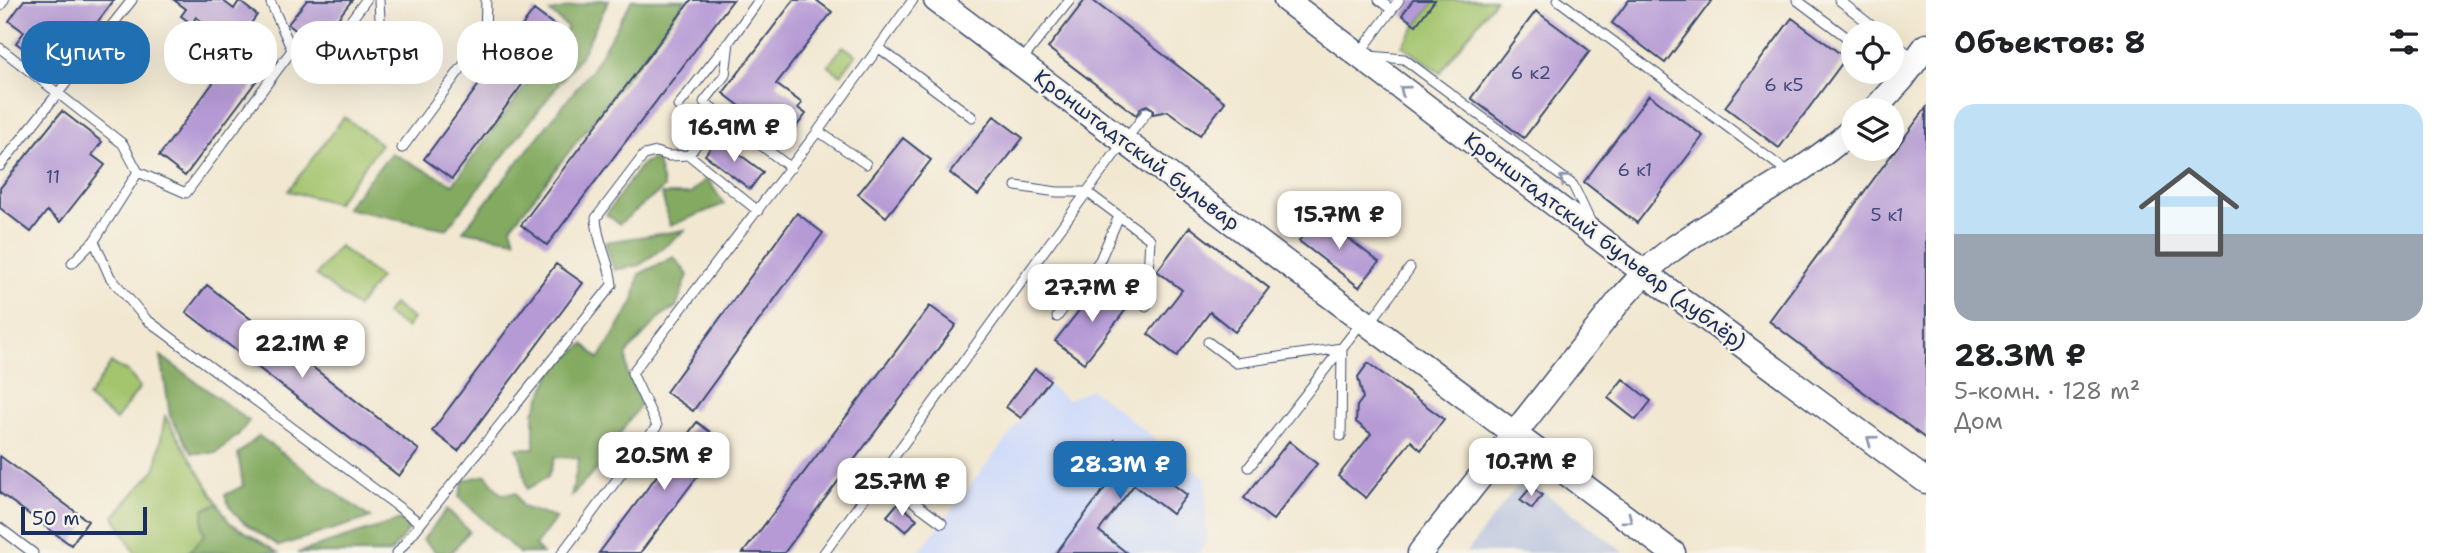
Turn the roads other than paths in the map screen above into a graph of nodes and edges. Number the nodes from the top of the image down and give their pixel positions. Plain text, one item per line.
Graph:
1 (4, 0) edge
2 (132, 0) edge
3 (366, 0) edge
4 (379, 0) edge
5 (485, 0) edge
6 (759, 0) edge
7 (913, 0) edge
8 (936, 0) edge
9 (1070, 0) edge
10 (1286, 0) edge
11 (1379, 0) edge
12 (1399, 0) edge
13 (1558, 0) edge
14 (1797, 0) edge
15 (1839, 0) edge
16 (271, 3) dead end
17 (0, 6) edge
18 (1392, 10) junction
19 (351, 21) edge
20 (381, 21) edge
21 (1866, 21) edge
22 (1841, 33) edge
23 (729, 42) junction
24 (0, 48) edge
25 (291, 48) edge
26 (878, 48) junction
27 (291, 51) edge
28 (1358, 55) junction
29 (1020, 62) junction
30 (1909, 64) edge
31 (59, 94) junction
32 (1883, 98) edge
33 (678, 106) dead end
34 (1147, 112) dead end
35 (719, 113) junction
36 (972, 117) dead end
37 (818, 131) junction
38 (1841, 139) edge
39 (1125, 141) junction
40 (402, 148) dead end
41 (689, 155) junction
42 (866, 164) dead end
43 (0, 166) edge
44 (791, 168) junction
45 (138, 172) junction
46 (1790, 174) junction
47 (1016, 186) dead end
48 (1087, 192) junction
49 (758, 211) junction
50 (1119, 216) junction
51 (94, 240) junction
52 (72, 263) dead end
53 (1410, 268) dead end
54 (1645, 273) junction
55 (1146, 306) dead end
56 (1057, 317) dead end
57 (1365, 323) junction
58 (1208, 342) dead end
59 (1342, 348) junction
60 (1514, 434) junction
61 (1341, 436) dead end
62 (1249, 467) dead end
63 (880, 477) junction
64 (1926, 481) edge
65 (420, 523) junction
66 (942, 523) dead end
67 (0, 528) edge
68 (33, 553) edge
69 (397, 553) edge
70 (562, 553) edge
71 (824, 553) edge
72 (1420, 553) edge
73 (1672, 553) edge

1 - 17 lane
2 - 31 lane
3 - 19 lane
4 - 20 lane
5 - 40 lane
6 - 23 lane
7 - 26 lane
8 - 29 main road, Кронштадтский бульвар
9 - 29 lane
10 - 28 main road, Кронштадтский бульвар (дублёр)
11 - 18 lane
12 - 18 lane
13 - 46 lane
14 - 22 lane
15 - 21 lane
16 - 25 lane
18 - 28 lane
23 - 33 lane
23 - 35 lane
24 - 31 lane
26 - 36 lane
26 - 37 lane
27 - 45 lane
54 -> 28 main road, Кронштадтский бульвар (дублёр)
29 - 39 main road, Кронштадтский бульвар
30 - 32 main road
31 - 43 lane
31 - 45 lane
34 - 39 lane
35 - 41 lane
35 - 44 lane
37 - 42 lane
37 - 44 lane
38 - 46 main road
39 - 48 lane
39 - 57 main road, Кронштадтский бульвар
41 - 49 lane
41 - 65 lane
44 - 49 lane
45 - 51 lane
46 - 54 main road
47 - 48 lane
48 - 50 lane
48 - 63 lane
49 - 70 lane
50 - 55 lane
50 - 56 lane
51 - 52 lane
51 - 65 lane
53 - 57 lane
54 - 60 main road
64 -> 54 main road, Кронштадтский бульвар (дублёр)
57 - 59 lane
57 - 60 main road, Кронштадтский бульвар
58 - 59 lane
59 - 61 lane
59 - 62 lane
60 - 72 main road
60 -> 73 main road, Кронштадтский бульвар
63 - 66 lane
63 - 71 lane
65 - 69 lane
67 - 68 lane

